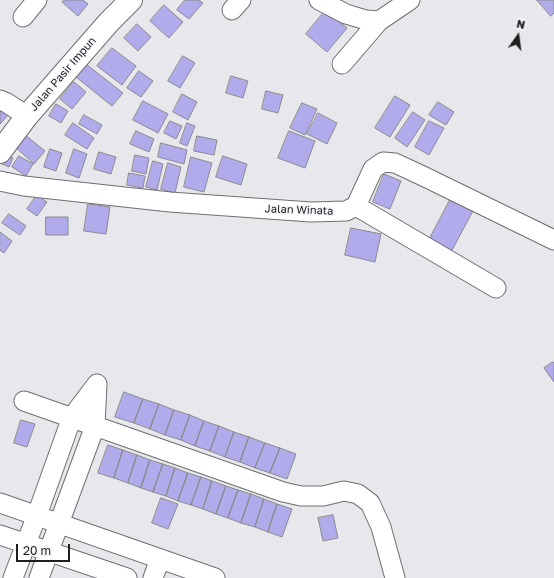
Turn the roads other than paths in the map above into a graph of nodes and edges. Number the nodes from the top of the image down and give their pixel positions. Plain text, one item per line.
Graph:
1 (37, 0) edge
2 (131, 0) edge
3 (410, 0) edge
4 (324, 1) edge
5 (22, 17) dead end
6 (378, 21) junction
7 (342, 64) dead end
8 (0, 100) edge
9 (27, 116) junction
10 (0, 152) edge
11 (0, 181) edge
12 (356, 206) junction
13 (554, 240) edge
14 (496, 288) dead end
15 (24, 401) dead end
16 (72, 417) junction
17 (95, 426) junction
18 (0, 502) edge
19 (37, 515) junction
20 (59, 523) junction
21 (0, 535) edge
22 (26, 544) junction
23 (49, 552) junction
24 (160, 559) junction
25 (13, 578) edge
26 (39, 578) edge
27 (127, 578) edge
28 (153, 578) edge
29 (215, 578) edge
30 (396, 578) edge

1 - 5 street
2 - 9 street, Jalan Pasir Impun
3 - 6 street
4 - 6 street
6 - 7 street
8 - 9 street
9 - 10 street, Jalan Pasir Impun
11 - 12 street, Jalan Winata
12 - 13 street
12 - 14 street
15 - 16 street
16 - 17 street
16 - 17 street
16 - 19 street
17 - 20 street
17 - 30 street
18 - 19 street
19 - 20 street
19 - 22 street
20 - 23 street
20 - 24 street
21 - 22 street
22 - 23 street
22 - 25 street
23 - 26 street
23 - 27 street
24 - 28 street
24 - 29 street

